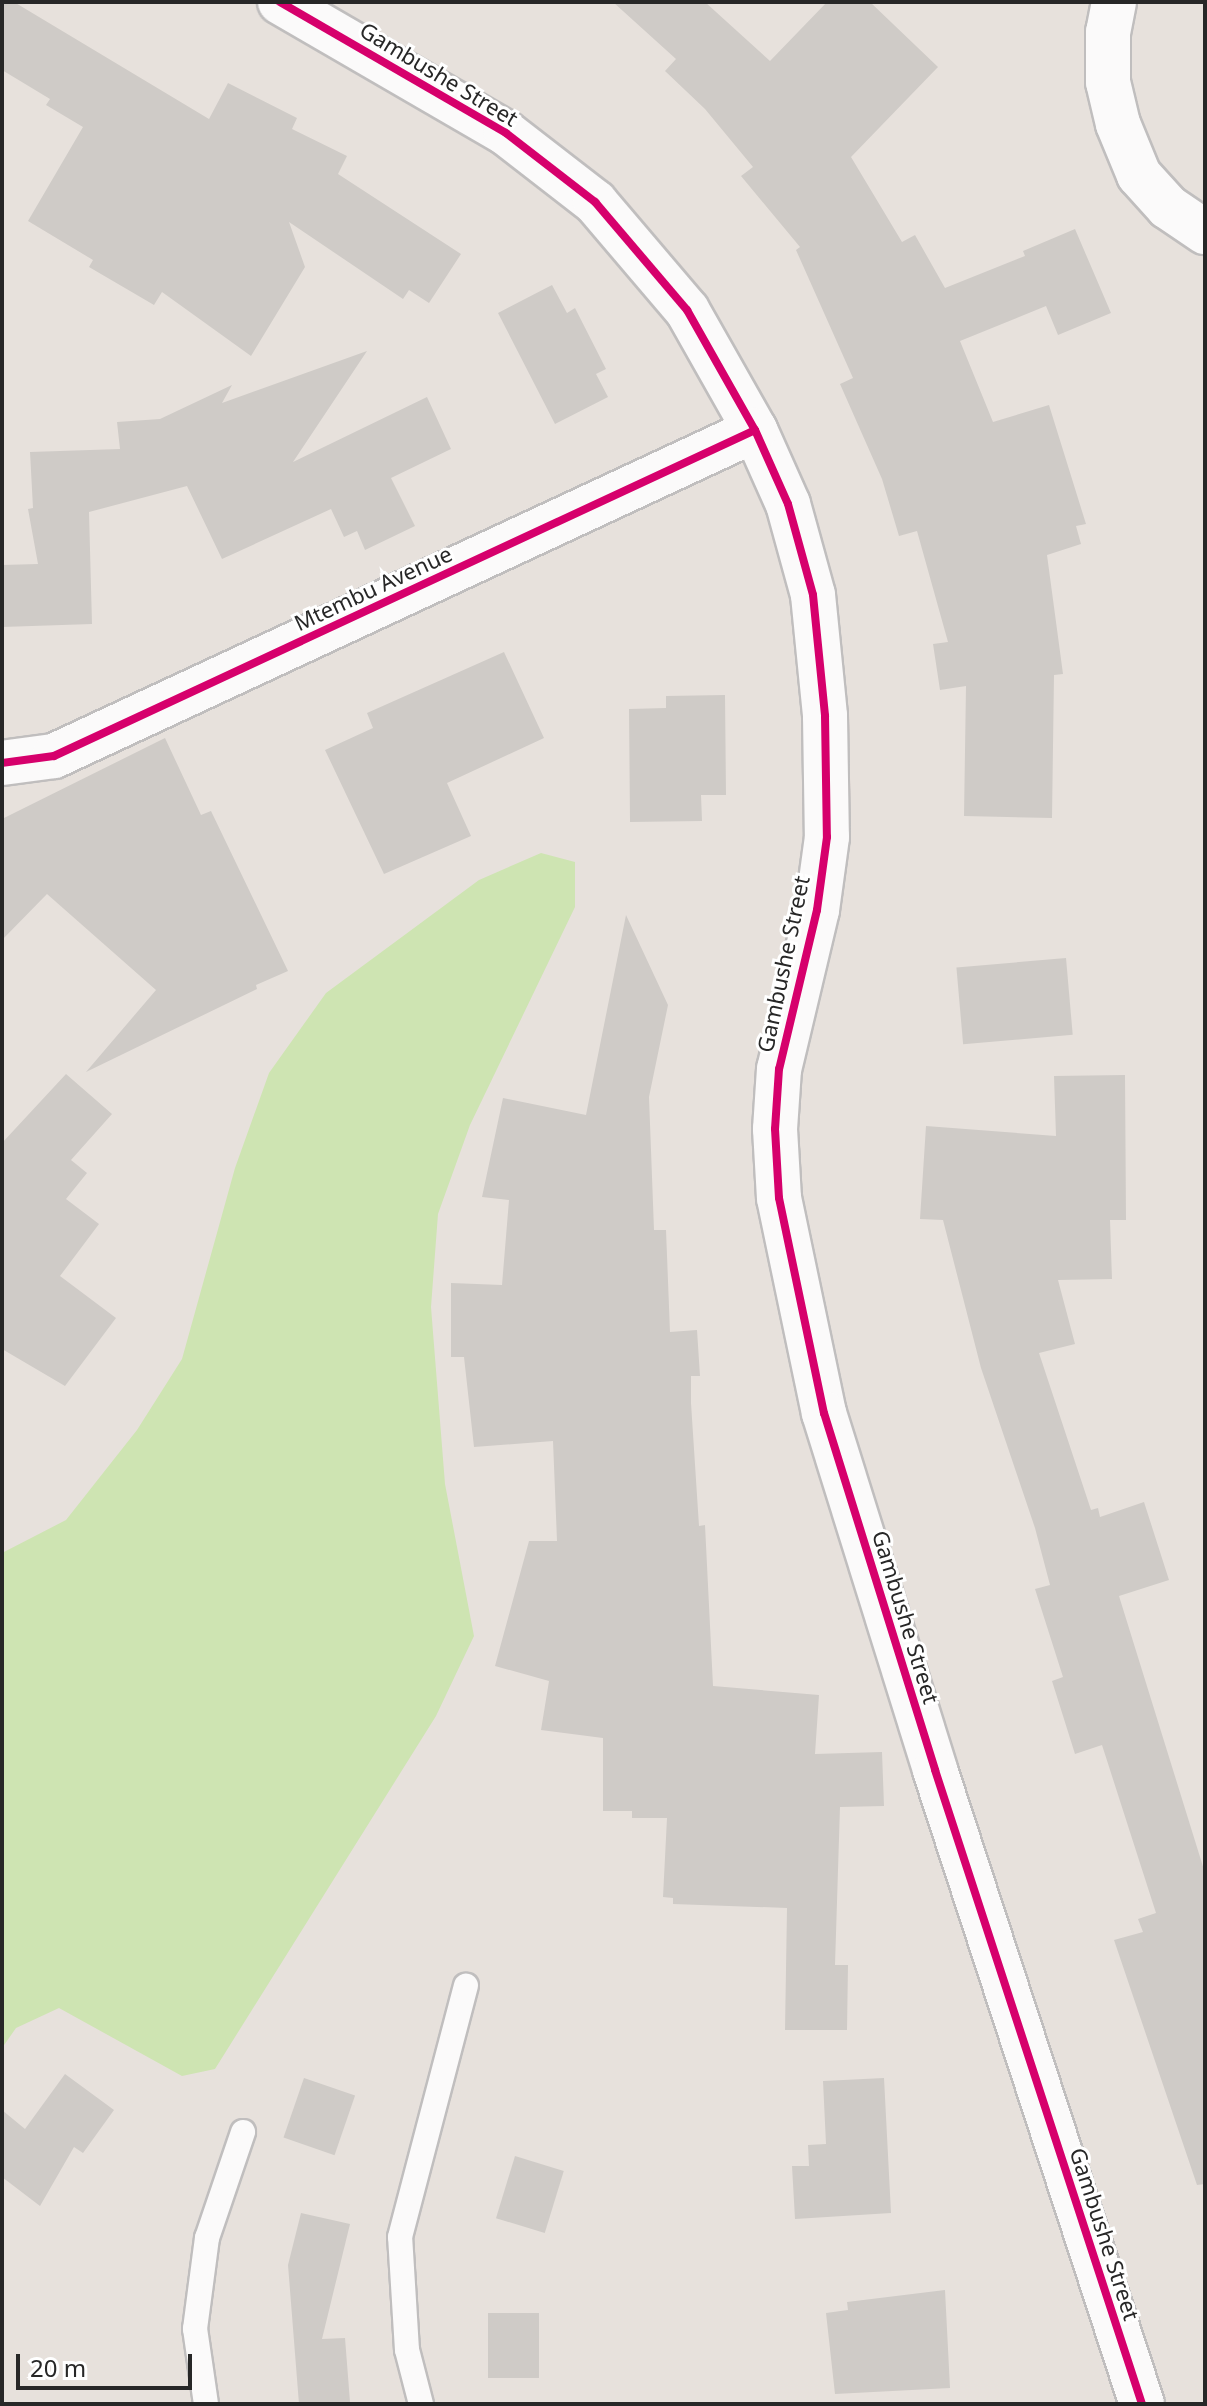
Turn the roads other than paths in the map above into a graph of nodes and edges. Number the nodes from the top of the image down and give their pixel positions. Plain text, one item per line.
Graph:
1 (280, 2) edge
2 (1114, 2) edge
3 (1205, 232) edge
4 (755, 430) junction
5 (2, 763) edge
6 (466, 1985) dead end
7 (243, 2132) dead end
8 (206, 2404) edge
9 (421, 2404) edge
10 (1142, 2404) edge

1 - 4 street, Gambushe Street
2 - 3 street
4 - 5 street, Mtembu Avenue
4 - 10 street, Gambushe Street
6 - 9 lane
7 - 8 lane

